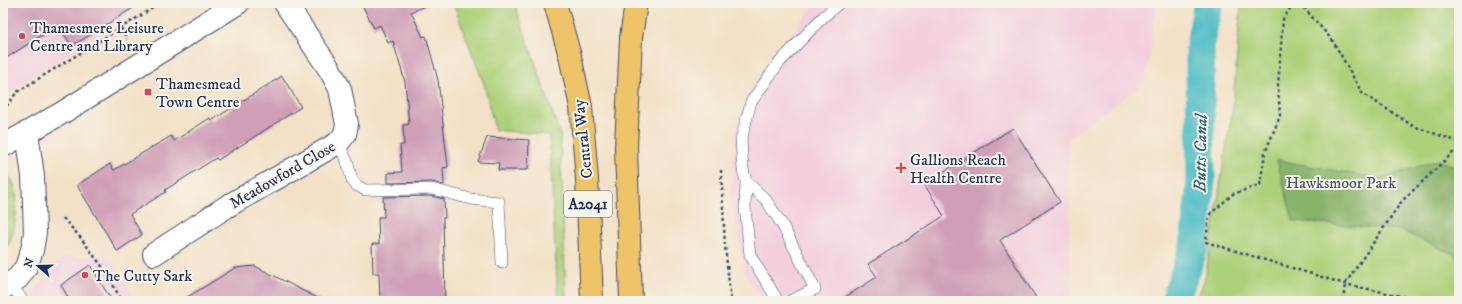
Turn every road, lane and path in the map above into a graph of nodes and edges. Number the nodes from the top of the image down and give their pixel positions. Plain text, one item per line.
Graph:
1 (161, 3) edge
2 (238, 3) edge
3 (285, 3) edge
4 (555, 3) edge
5 (636, 3) edge
6 (839, 3) edge
7 (1294, 3) edge
8 (1300, 3) edge
9 (121, 28) junction
10 (127, 39) dead end
11 (3, 111) edge
12 (27, 133) junction
13 (1459, 142) edge
14 (338, 143) junction
15 (3, 146) edge
16 (1459, 148) edge
17 (746, 181) junction
18 (63, 218) dead end
19 (154, 254) dead end
20 (502, 263) dead end
21 (1344, 284) junction
22 (12, 291) edge
23 (122, 301) edge
24 (592, 301) edge
25 (631, 301) edge
26 (778, 301) edge
27 (790, 301) edge
28 (1342, 301) edge
29 (1424, 301) edge

1 - 9 path
2 - 12 street
3 - 14 street, Meadowford Close
4 - 24 main road, Central Way / A2041
5 - 25 main road, A2041
6 - 17 lane
7 - 21 path
8 - 13 path
9 - 10 path
9 - 11 path
12 - 15 street
12 - 22 street
14 - 19 street, Meadowford Close
14 - 20 lane
16 - 21 path
17 - 26 lane
17 - 27 lane
18 - 23 path
21 - 28 path
21 - 29 path

